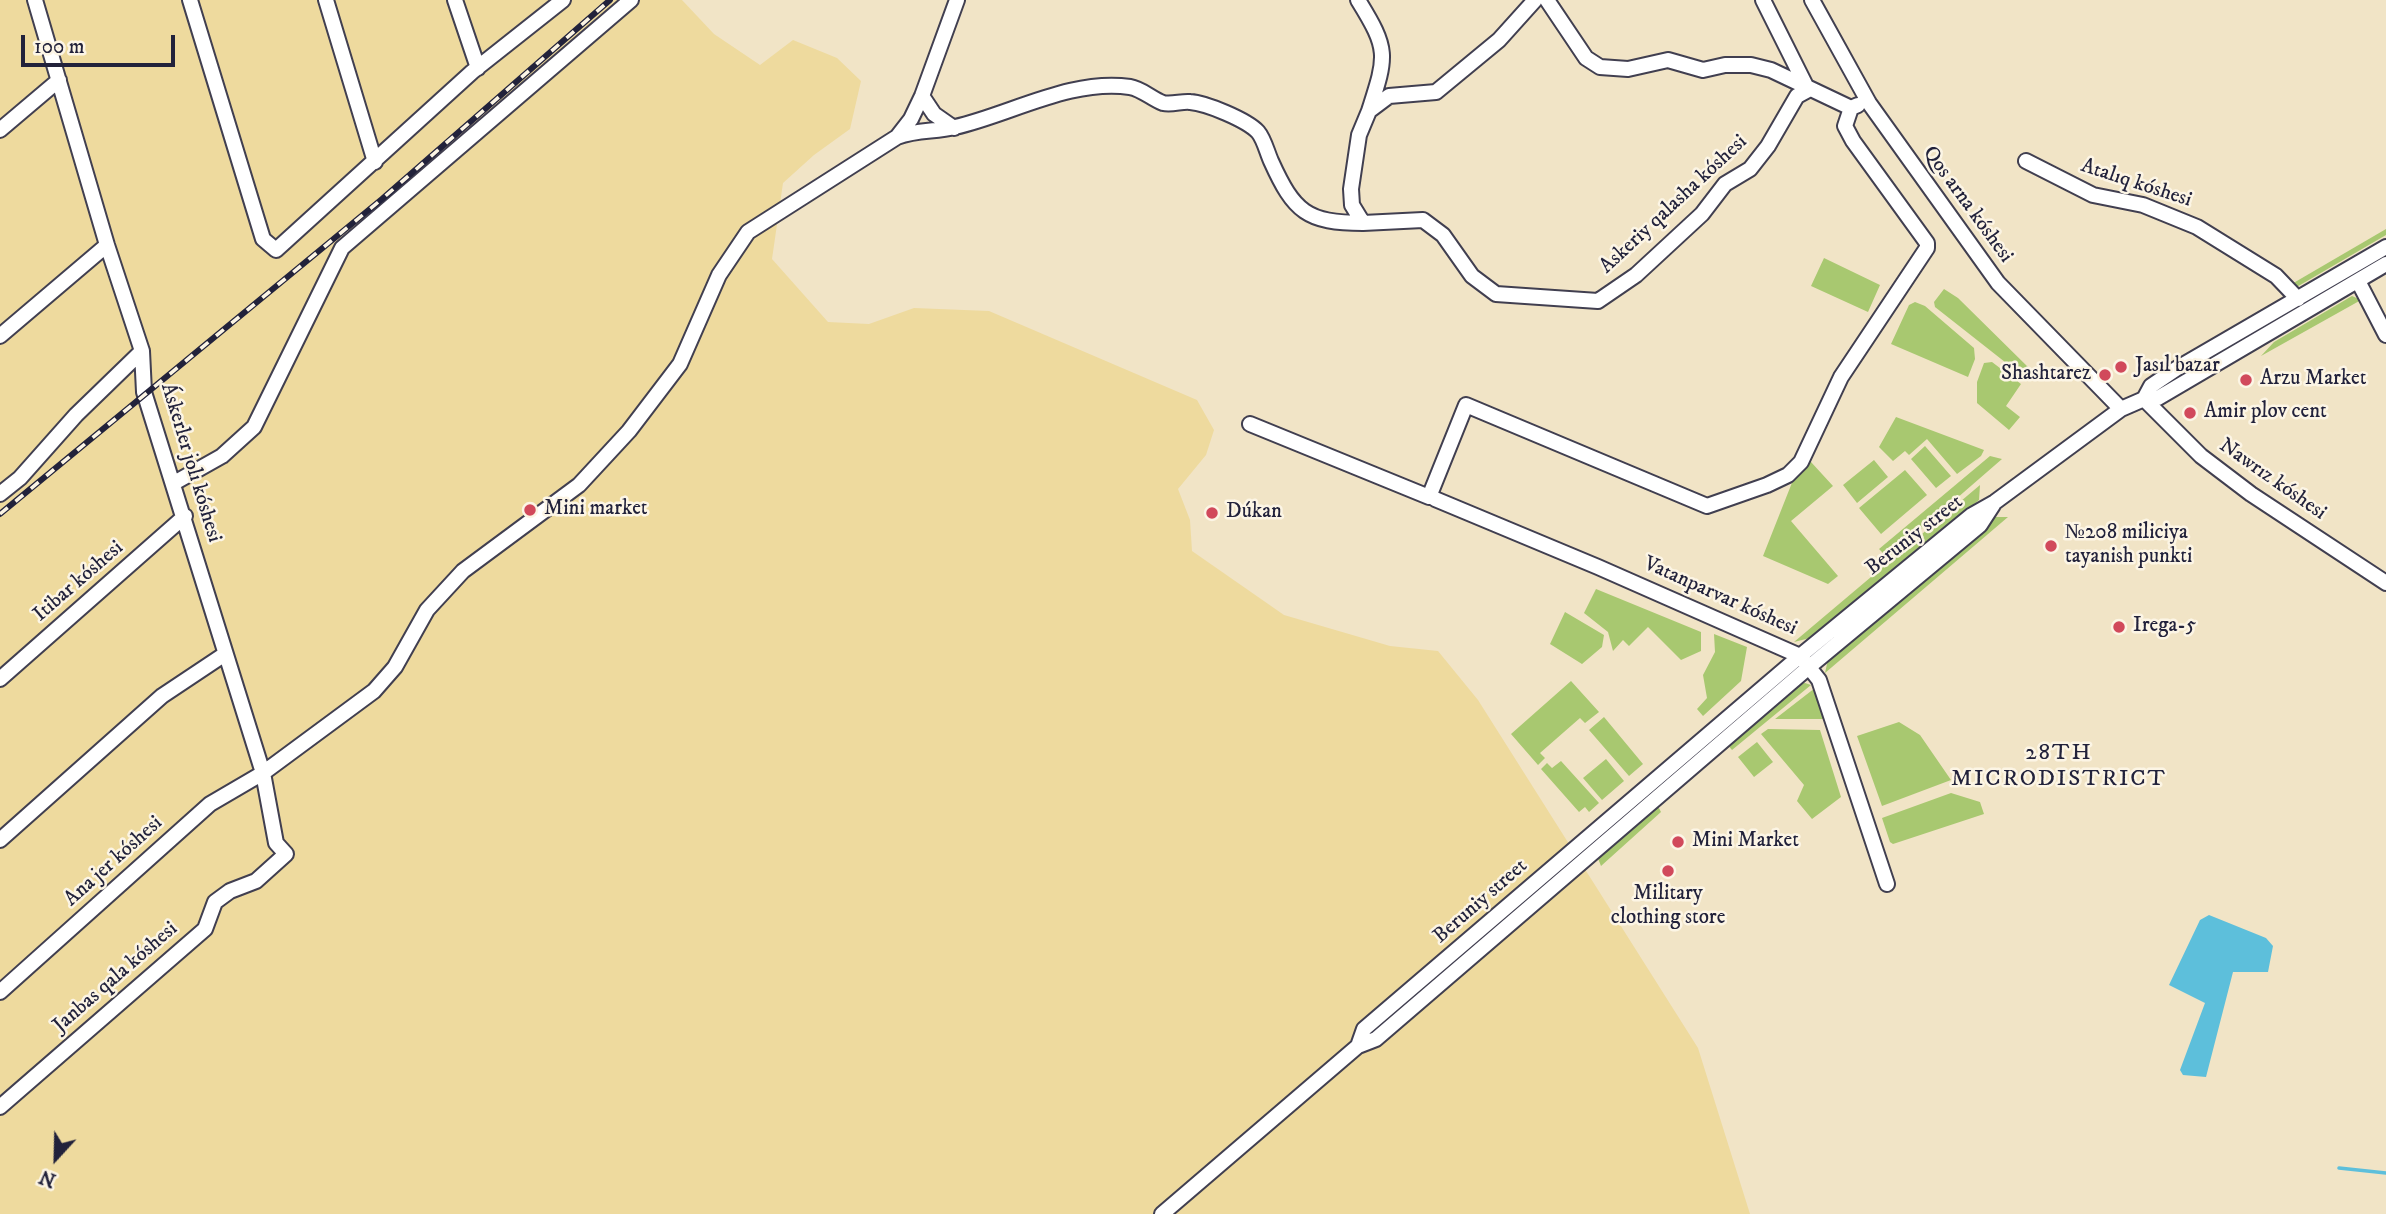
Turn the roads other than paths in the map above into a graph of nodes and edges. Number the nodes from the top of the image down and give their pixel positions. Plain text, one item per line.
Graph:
1 (35, 0) edge
2 (190, 0) edge
3 (326, 0) edge
4 (455, 0) edge
5 (563, 0) edge
6 (631, 0) edge
7 (957, 0) edge
8 (1358, 0) edge
9 (1535, 0) edge
10 (1547, 0) edge
11 (1763, 0) edge
12 (1812, 0) edge
13 (478, 68) junction
14 (58, 80) junction
15 (1808, 90) junction
16 (922, 96) junction
17 (1869, 103) junction
18 (1851, 108) junction
19 (1369, 111) junction
20 (954, 128) junction
21 (0, 130) edge
22 (897, 137) junction
23 (375, 162) junction
24 (2026, 162) dead end
25 (1363, 223) junction
26 (107, 245) junction
27 (2386, 247) edge
28 (2386, 264) edge
29 (2358, 281) junction
30 (2298, 299) junction
31 (2386, 335) edge
32 (0, 336) edge
33 (142, 351) junction
34 (2144, 399) junction
35 (2121, 409) junction
36 (1250, 424) dead end
37 (629, 430) joint
38 (174, 483) junction
39 (0, 494) edge
40 (1432, 498) junction
41 (185, 516) junction
42 (2386, 583) edge
43 (225, 654) junction
44 (1805, 661) junction
45 (0, 679) edge
46 (263, 773) junction
47 (0, 840) edge
48 (286, 854) joint
49 (1886, 884) dead end
50 (0, 992) edge
51 (0, 1107) edge
52 (1162, 1214) edge

1 - 14 street, Áskerler jolı kóshesi
2 - 23 street
3 - 23 street
4 - 13 street
5 - 13 street
6 - 38 street
7 - 16 street, Askeriy qalasha kóshesi
8 - 19 street
9 - 19 street
10 - 15 street
11 - 15 street
12 - 17 street, Qos arna kóshesi
13 - 23 street
14 - 21 street
14 - 26 street, Áskerler jolı kóshesi
15 - 18 street
15 - 25 street, Askeriy qalasha kóshesi
16 - 20 street
16 - 22 street, Askeriy qalasha kóshesi
17 - 18 street
17 - 35 street, Qos arna kóshesi
18 - 40 street
19 - 25 street
20 - 22 street, Askeriy qalasha kóshesi
20 - 25 street, Askeriy qalasha kóshesi
22 - 37 street, Askeriy qalasha kóshesi
24 - 30 street, Atalıq kóshesi
26 - 32 street
26 - 33 street, Áskerler jolı kóshesi
27 - 30 street
28 - 29 street
29 - 31 street
29 - 34 street
30 - 34 street
33 - 38 street, Áskerler jolı kóshesi
33 - 39 street
34 - 35 street, Beruniy street
34 - 42 street, Nawrız kóshesi
35 - 44 street, Beruniy street
36 - 40 street, Vatanparvar kóshesi
37 - 46 street, Ana jer kóshesi
38 - 41 street, Áskerler jolı kóshesi
40 - 44 street, Vatanparvar kóshesi
41 - 43 street, Áskerler jolı kóshesi
41 - 45 street, Itibar kóshesi
43 - 46 street, Áskerler jolı kóshesi
43 - 47 street
44 - 49 street, Vatanparvar kóshesi
44 - 52 street, Beruniy street
46 - 48 street, Áskerler jolı kóshesi
46 - 50 street, Ana jer kóshesi
48 - 51 street, Janbas qala kóshesi

